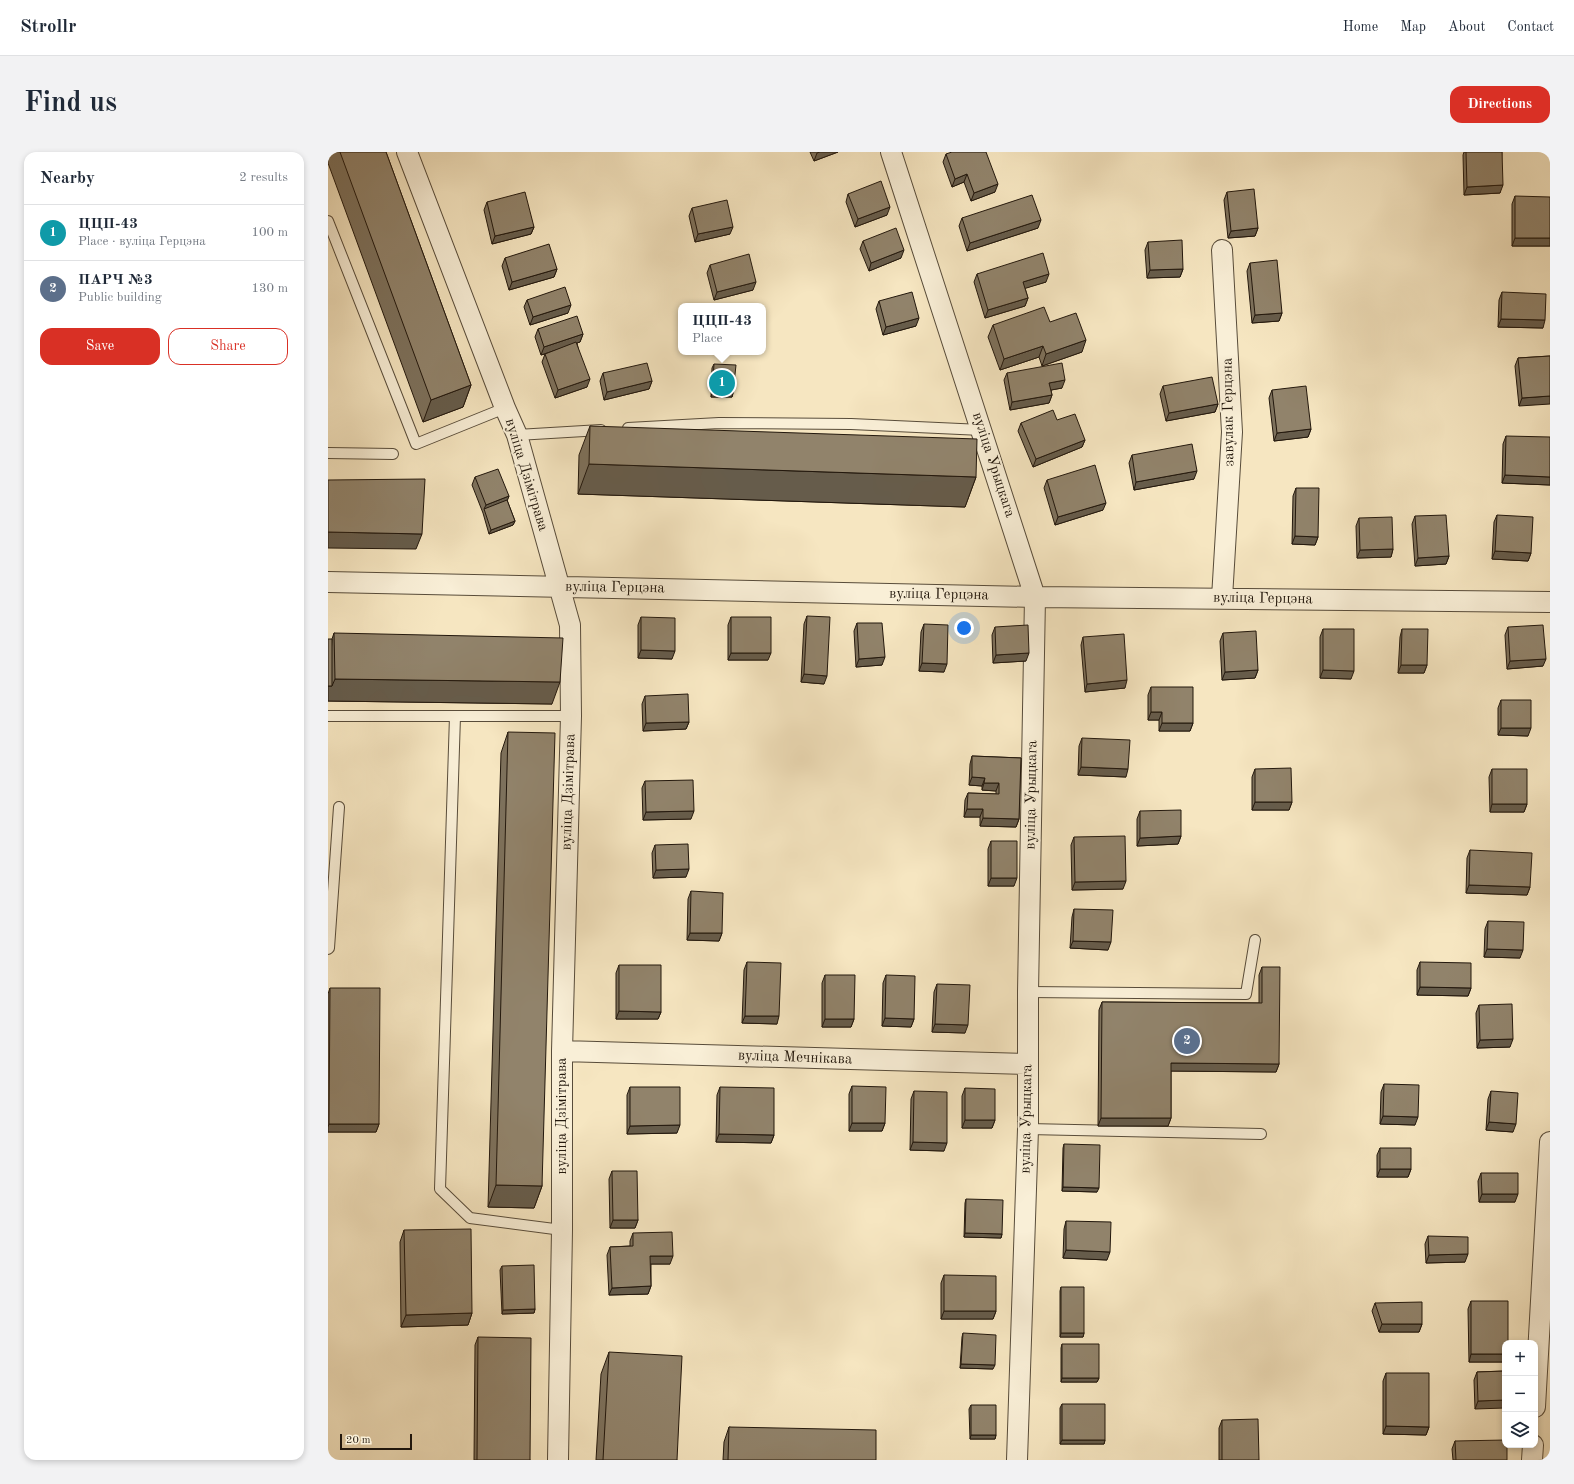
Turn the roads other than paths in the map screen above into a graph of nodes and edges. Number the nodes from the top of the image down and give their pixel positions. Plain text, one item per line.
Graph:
1 (407, 152) edge
2 (891, 152) edge
3 (328, 221) edge
4 (1222, 250) dead end
5 (505, 408) junction
6 (982, 430) junction
7 (517, 435) junction
8 (328, 453) edge
9 (393, 454) dead end
10 (328, 582) edge
11 (559, 586) junction
12 (1036, 597) junction
13 (1222, 598) junction
14 (1550, 602) edge
15 (328, 716) edge
16 (455, 716) junction
17 (571, 716) junction
18 (340, 807) dead end
19 (1255, 940) dead end
20 (328, 949) edge
21 (1028, 992) junction
22 (562, 1051) junction
23 (1028, 1064) junction
24 (1028, 1129) junction
25 (1261, 1134) dead end
26 (1550, 1142) edge
27 (562, 1230) junction
28 (1537, 1376) edge
29 (1533, 1448) edge
30 (558, 1460) edge
31 (1017, 1460) edge
32 (1532, 1460) edge

1 - 5 street, вуліца Дзімітрава
2 - 6 street, вуліца Урыцкага
3 - 5 lane
4 - 13 street, завулак Герцэна
5 - 7 street, вуліца Дзімітрава
6 - 7 lane
6 - 12 street, вуліца Урыцкага
7 - 11 street, вуліца Дзімітрава
8 - 9 lane
10 - 11 street, вуліца Герцэна
11 - 12 street, вуліца Герцэна
11 - 17 street, вуліца Дзімітрава
12 - 13 street, вуліца Герцэна
12 - 21 street, вуліца Урыцкага
13 - 14 street, вуліца Герцэна
15 - 16 lane
16 - 17 lane
16 - 27 lane
17 - 22 street, вуліца Дзімітрава
18 - 20 lane
19 - 21 lane
21 - 23 street, вуліца Урыцкага
22 - 23 street, вуліца Мечнікава
22 - 27 street, вуліца Дзімітрава
23 - 24 street, вуліца Урыцкага
24 - 25 lane
24 - 31 street, вуліца Урыцкага
26 - 28 street
27 - 30 street, вуліца Дзімітрава
29 - 32 street

